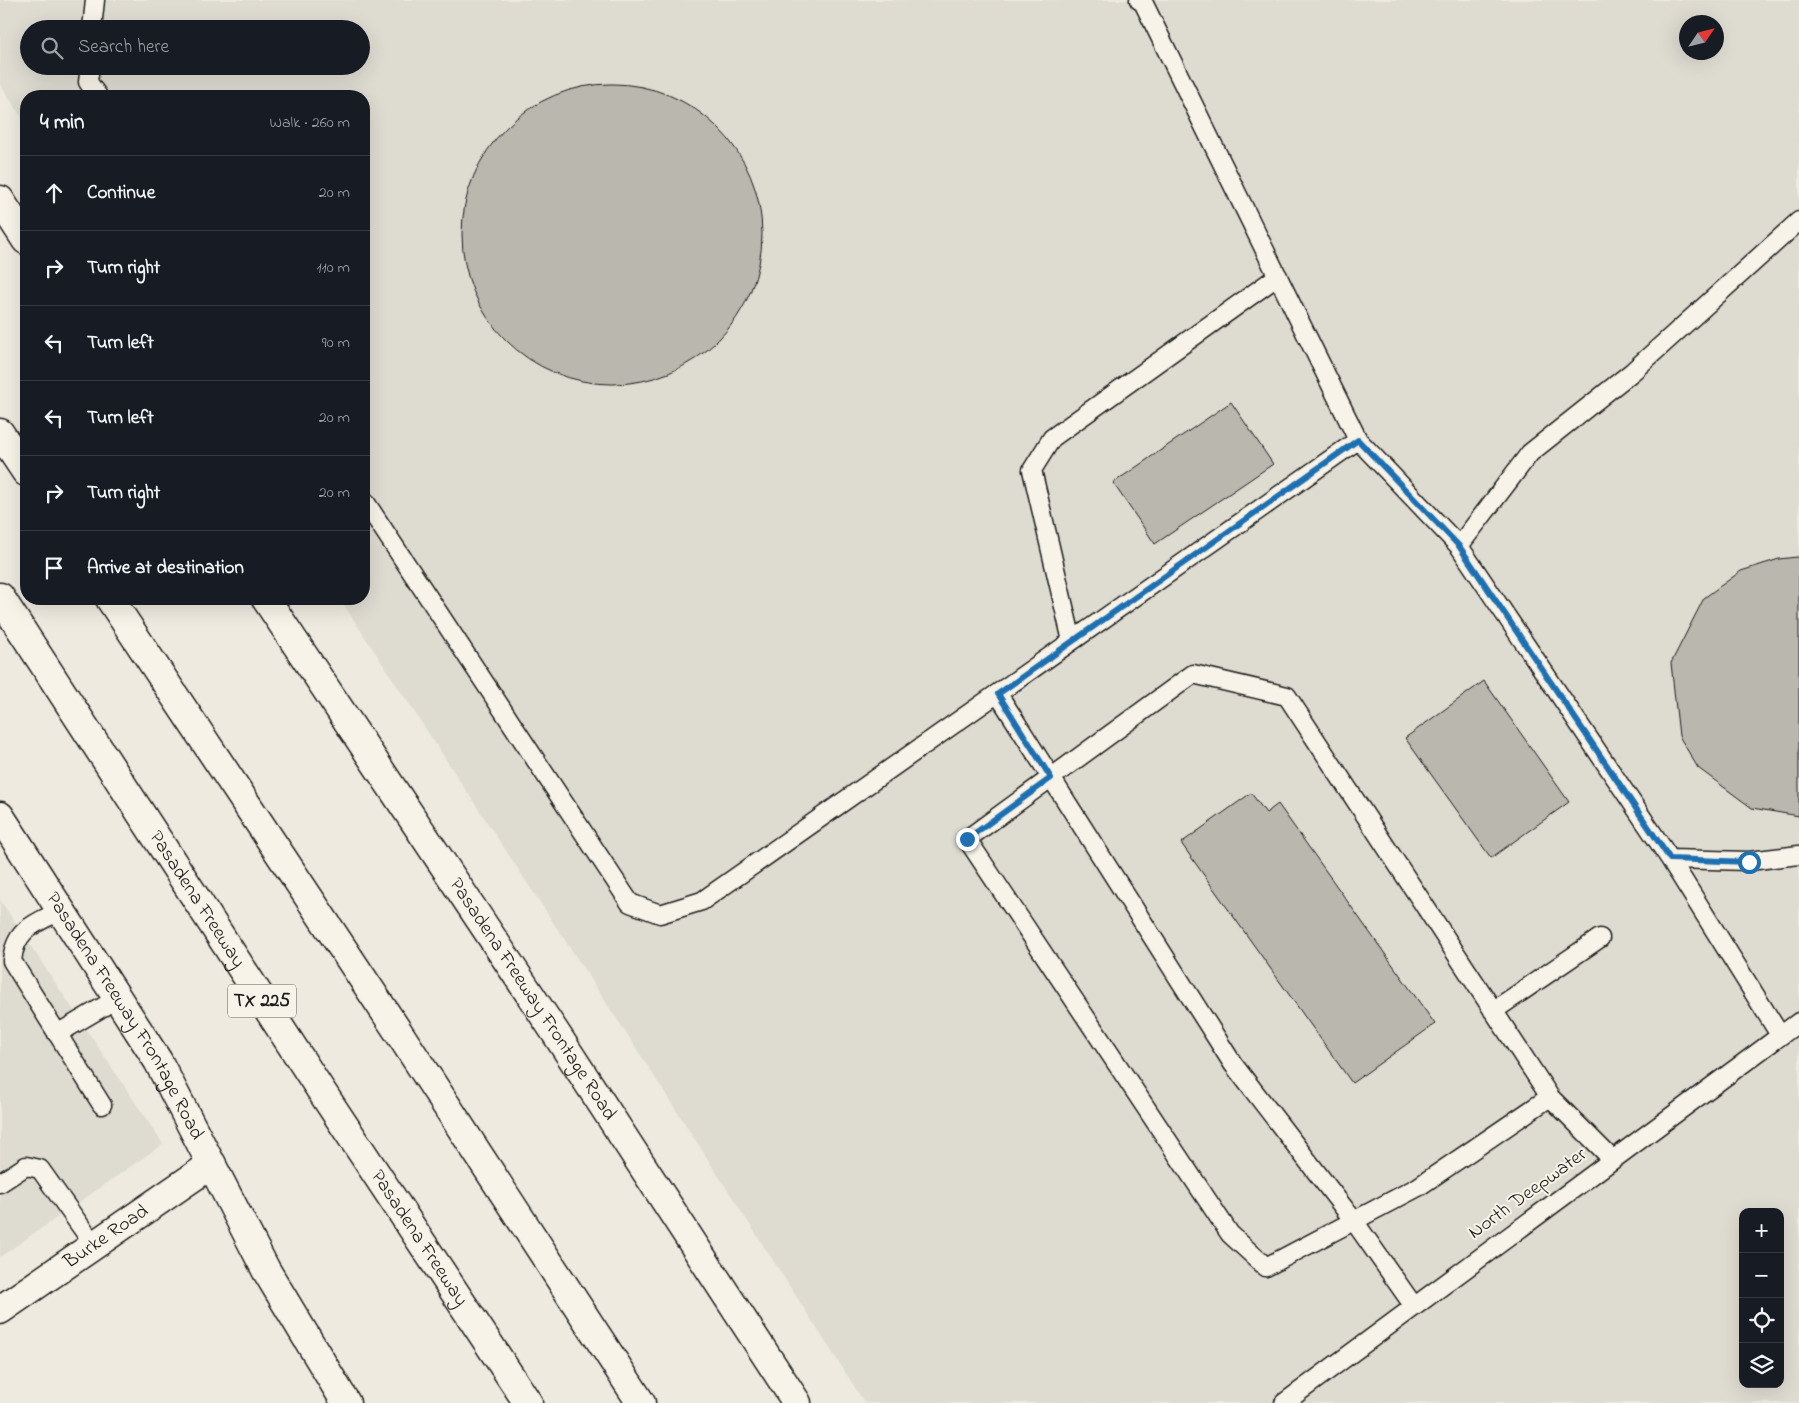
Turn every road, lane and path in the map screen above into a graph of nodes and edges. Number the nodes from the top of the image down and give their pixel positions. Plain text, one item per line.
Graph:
1 (94, 0) edge
2 (1143, 1) edge
3 (93, 20) edge
4 (89, 75) edge
5 (94, 90) edge
6 (0, 200) edge
7 (1799, 221) edge
8 (20, 231) edge
9 (1278, 276) junction
10 (0, 433) edge
11 (1358, 440) junction
12 (20, 463) edge
13 (370, 509) edge
14 (1459, 546) junction
15 (0, 597) edge
16 (114, 605) edge
17 (270, 605) edge
18 (1072, 641) junction
19 (998, 694) junction
20 (1051, 778) junction
21 (0, 816) edge
22 (1799, 855) edge
23 (1670, 859) junction
24 (62, 910) junction
25 (1600, 938) dead end
26 (118, 998) junction
27 (1493, 1011) junction
28 (1799, 1022) edge
29 (57, 1034) junction
30 (1780, 1035) junction
31 (1550, 1097) junction
32 (102, 1105) dead end
33 (1612, 1159) junction
34 (212, 1164) junction
35 (0, 1183) edge
36 (1354, 1222) junction
37 (94, 1245) junction
38 (1413, 1305) junction
39 (0, 1310) edge
40 (346, 1403) edge
41 (528, 1403) edge
42 (641, 1403) edge
43 (797, 1403) edge
44 (1284, 1403) edge

1 - 3 lane
2 - 9 lane
4 - 5 lane
6 - 8 main road
7 - 14 lane
9 - 11 lane
9 - 18 lane
10 - 12 main road
11 - 14 lane
11 - 18 lane
13 - 19 lane
14 - 23 lane
15 - 41 main road, Pasadena Freeway / TX 225
16 - 42 main road
17 - 43 main road, Pasadena Freeway Frontage Road
18 - 19 lane
19 - 20 lane
20 - 27 lane
20 - 36 lane
20 - 36 lane
21 - 24 main road, Pasadena Freeway Frontage Road
22 - 23 lane
23 - 30 lane
24 - 26 main road, Pasadena Freeway Frontage Road
24 - 29 lane
25 - 27 lane
26 - 29 lane
26 - 34 main road, Pasadena Freeway Frontage Road
27 - 31 lane
28 - 30 lane, North Deepwater
29 - 32 lane
30 - 33 lane, North Deepwater
31 - 33 lane
31 - 36 lane
33 - 38 lane, North Deepwater
34 - 37 main road, Burke Road
34 - 40 main road, Pasadena Freeway Frontage Road
35 - 37 lane
36 - 38 lane
37 - 39 main road, Burke Road
38 - 44 lane, North Deepwater

